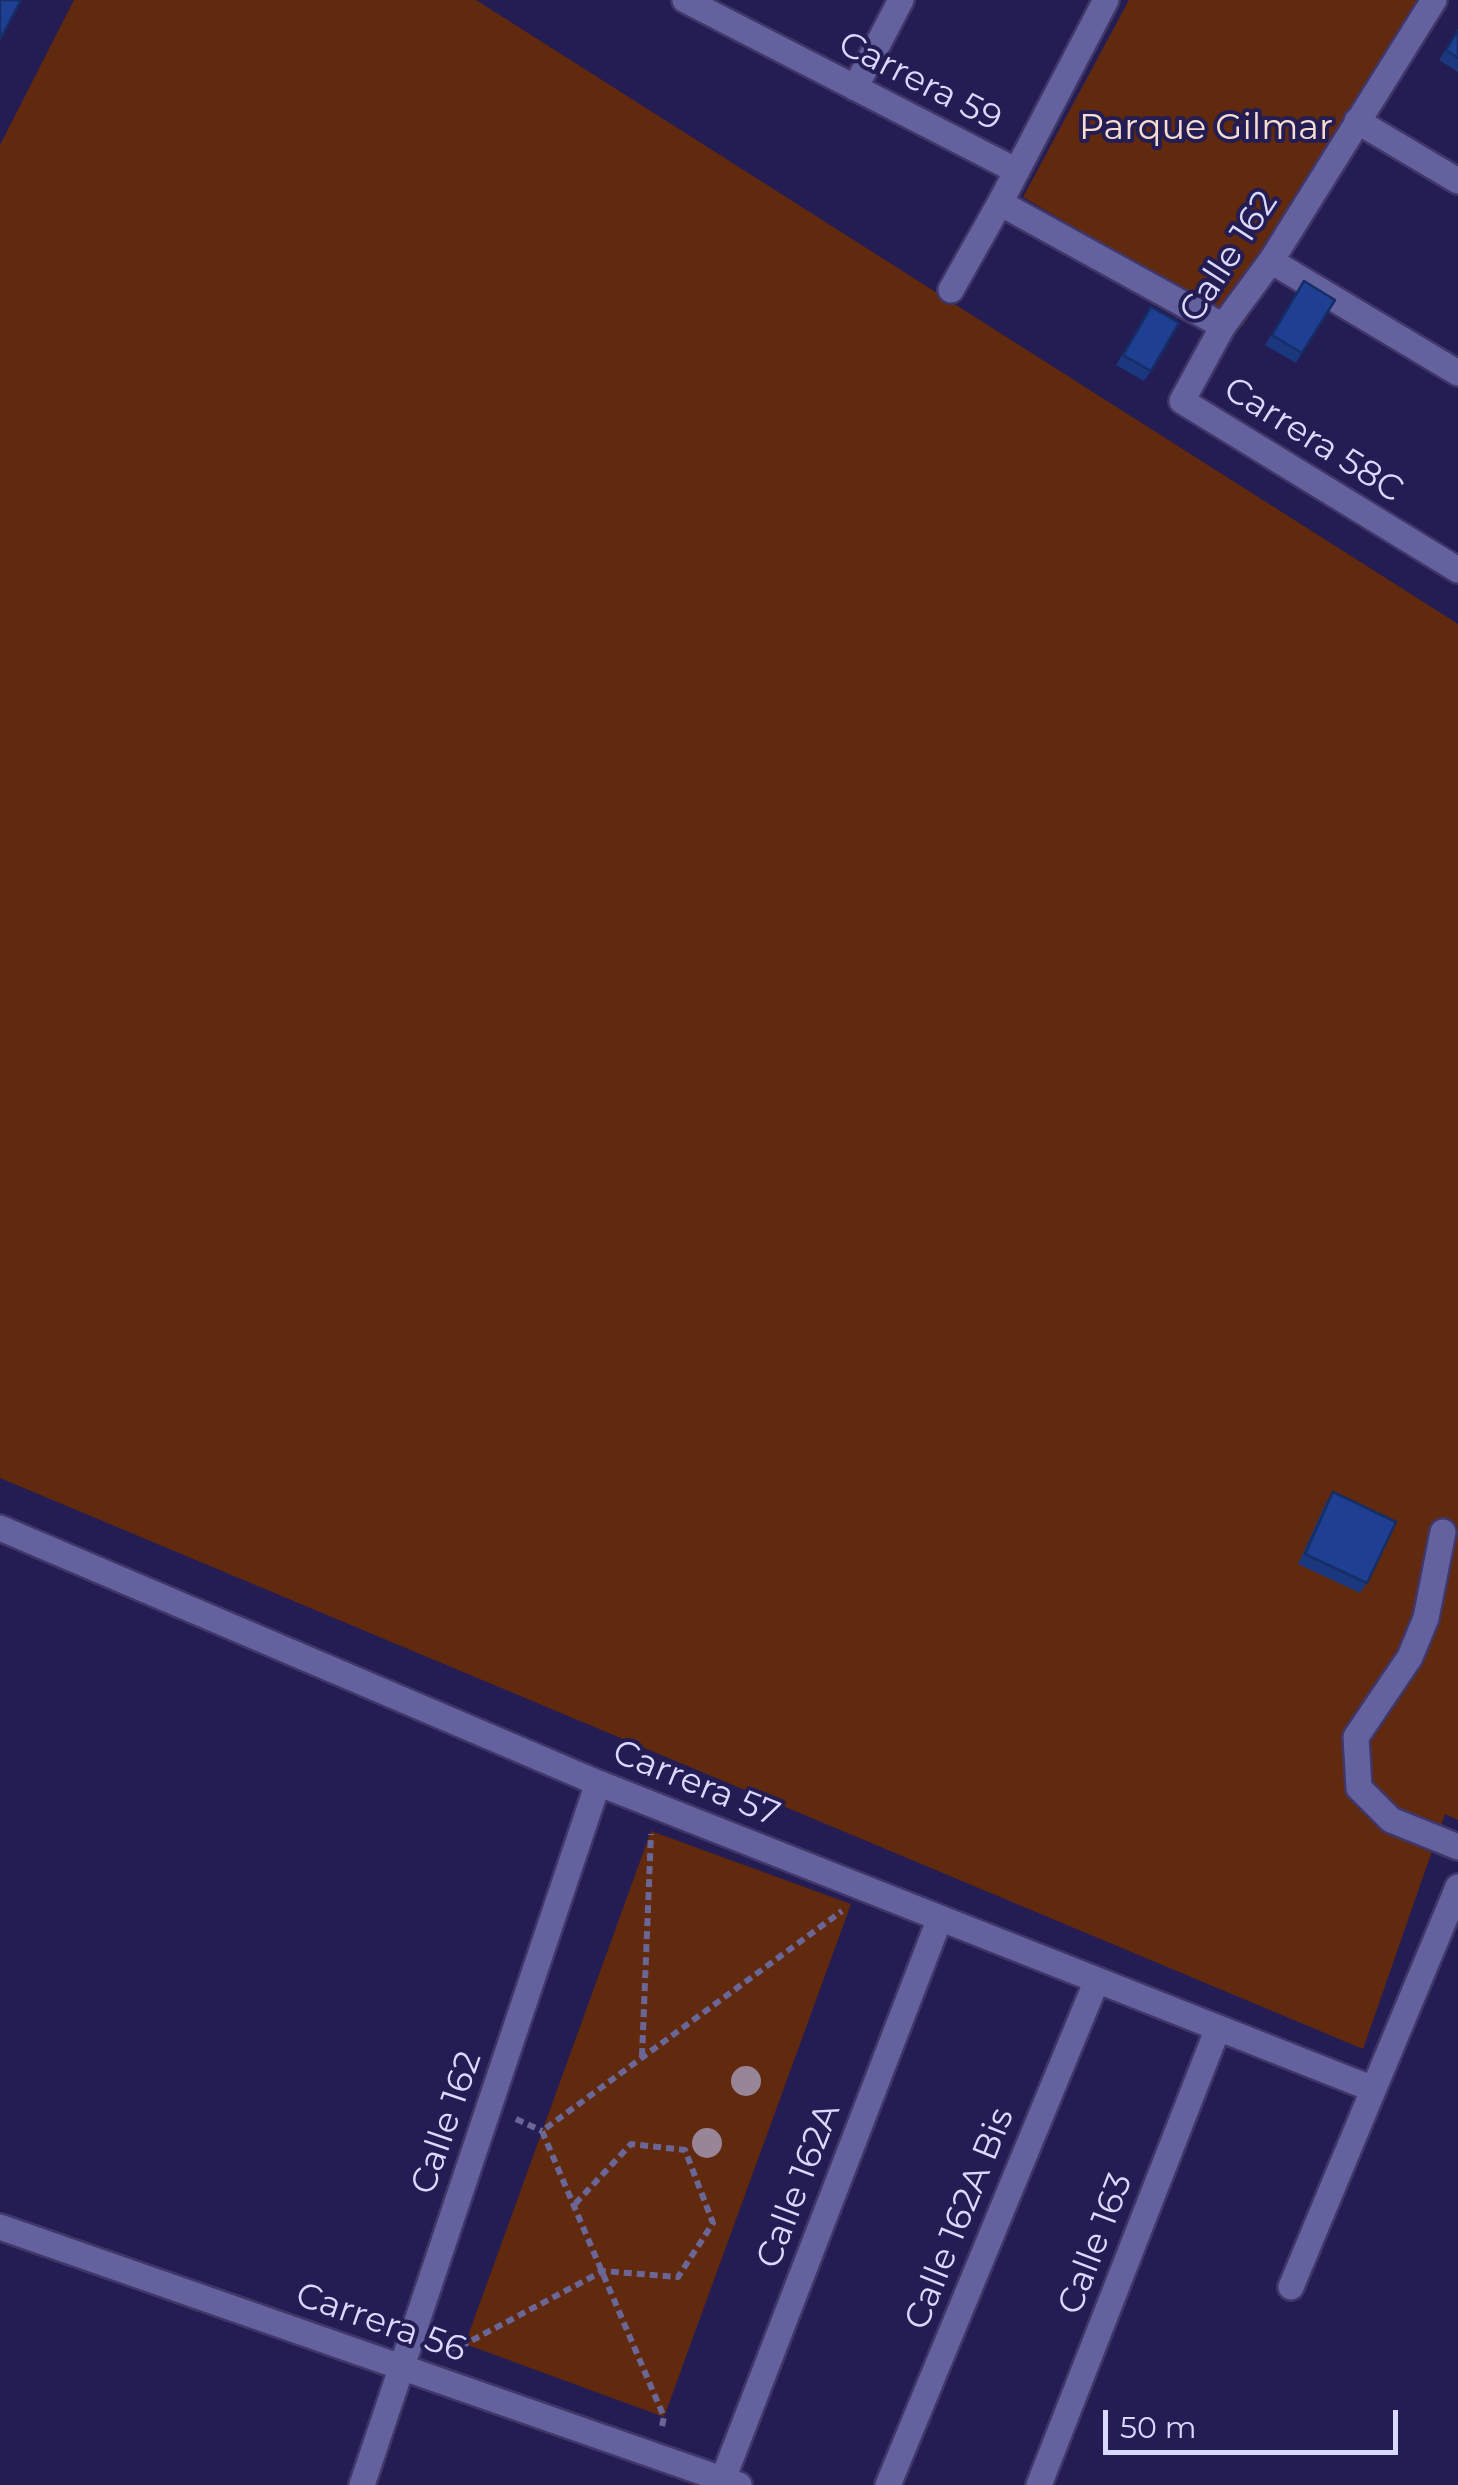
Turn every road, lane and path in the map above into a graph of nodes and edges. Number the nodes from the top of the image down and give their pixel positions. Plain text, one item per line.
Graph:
1 (901, 0) edge
2 (1106, 0) edge
3 (1434, 0) edge
4 (693, 2) edge
5 (855, 88) junction
6 (1357, 121) junction
7 (1017, 171) junction
8 (1458, 180) edge
9 (1000, 203) junction
10 (1271, 262) junction
11 (951, 290) dead end
12 (1223, 326) junction
13 (1458, 373) edge
14 (1182, 401) joint
15 (1458, 570) edge
16 (0, 1528) edge
17 (1442, 1532) dead end
18 (598, 1783) junction
19 (651, 1832) dead end
20 (1458, 1847) edge
21 (856, 1885) junction
22 (1458, 1887) edge
23 (940, 1918) junction
24 (1096, 1980) junction
25 (1218, 2028) junction
26 (642, 2058) junction
27 (1373, 2090) junction
28 (574, 2205) junction
29 (0, 2227) edge
30 (603, 2271) junction
31 (1291, 2287) dead end
32 (465, 2344) dead end
33 (402, 2367) junction
34 (653, 2454) junction
35 (731, 2482) edge
36 (362, 2485) edge
37 (888, 2485) edge
38 (1039, 2485) edge

1 - 5 street
2 - 7 street
3 - 6 street, Calle 162
4 - 5 street, Carrera 59
5 - 7 street, Carrera 59
6 - 8 street
6 - 10 street, Calle 162
7 - 9 street
9 - 11 street
9 - 12 street
10 - 12 street, Calle 162
10 - 13 street
12 - 14 street, Calle 162
14 - 15 street, Carrera 58C
16 - 18 street, Carrera 57
17 - 20 street
18 - 21 street, Carrera 57
18 - 33 street, Calle 162
19 - 26 path
21 - 23 street, Carrera 57
21 - 26 path
22 - 27 street
23 - 24 street, Carrera 57
23 - 35 street, Calle 162A
24 - 25 street, Carrera 57
24 - 37 street, Calle 162A Bis
25 - 27 street, Carrera 57
25 - 38 street, Calle 163
26 - 28 path
27 - 31 street
28 - 30 path
28 - 30 path
29 - 33 street, Carrera 56
30 - 32 path
30 - 34 path
33 - 34 street, Carrera 56
33 - 36 street, Calle 162
34 - 35 street, Carrera 56

